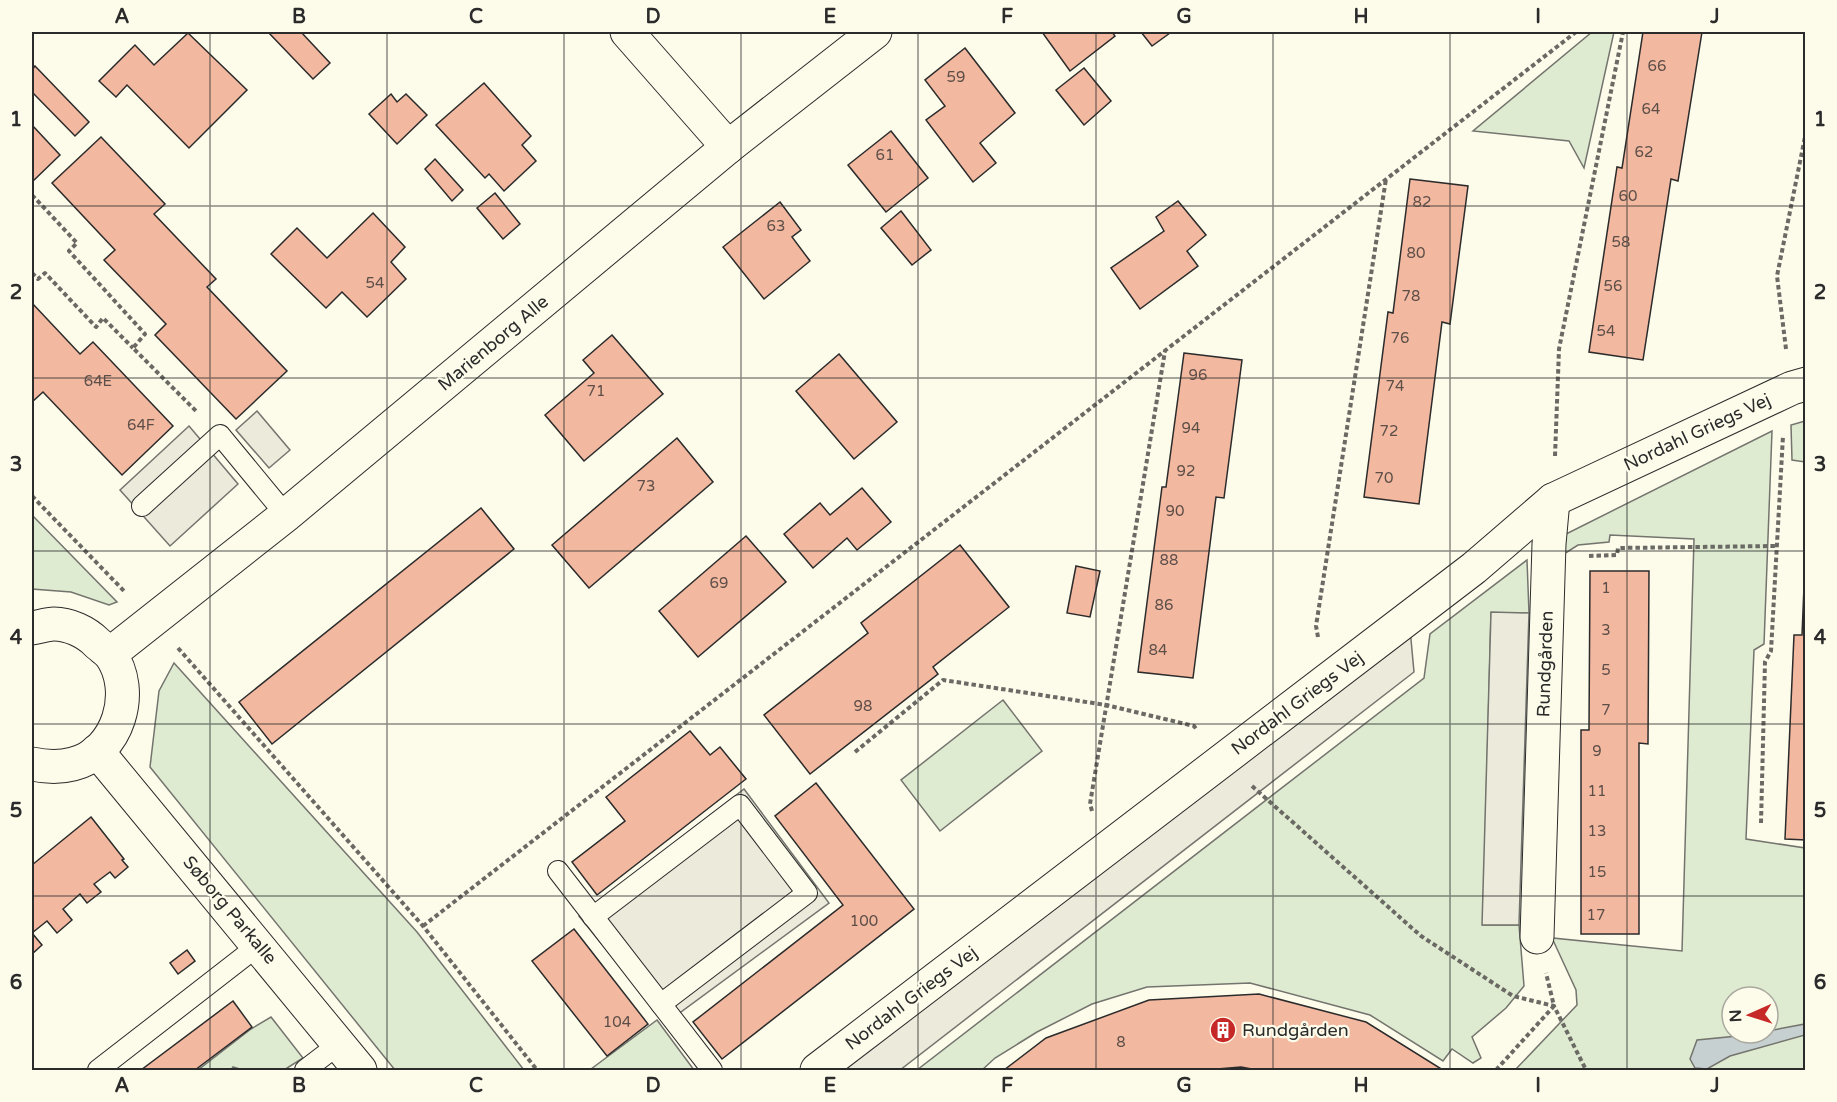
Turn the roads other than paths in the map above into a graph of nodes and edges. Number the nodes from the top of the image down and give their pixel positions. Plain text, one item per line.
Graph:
1 (627, 32) edge
2 (875, 32) edge
3 (728, 147) junction
4 (1799, 386) edge
5 (1554, 500) junction
6 (142, 506) dead end
7 (286, 515) junction
8 (32, 628) edge
9 (110, 654) junction
10 (98, 751) junction
11 (32, 764) edge
12 (558, 871) dead end
13 (594, 917) junction
14 (1537, 938) road end
15 (259, 945) junction
16 (661, 1004) junction
17 (339, 1044) junction
18 (98, 1071) edge
19 (305, 1071) edge
20 (360, 1071) edge
21 (712, 1071) edge
22 (817, 1071) edge

1 - 3 street
2 - 3 street, Marienborg Alle
3 - 7 street, Marienborg Alle
4 - 5 street, Nordahl Griegs Vej
5 - 14 street, Rundgården
5 - 22 street, Nordahl Griegs Vej
6 - 7 lane
7 - 9 street, Marienborg Alle
8 - 9 street
9 - 10 street
10 - 11 street
10 - 15 street, Søborg Parkalle
12 - 13 lane
13 - 16 lane
13 - 16 lane
15 - 17 street, Søborg Parkalle
15 - 18 lane
16 - 21 lane
17 - 19 lane
17 - 20 street, Søborg Parkalle

